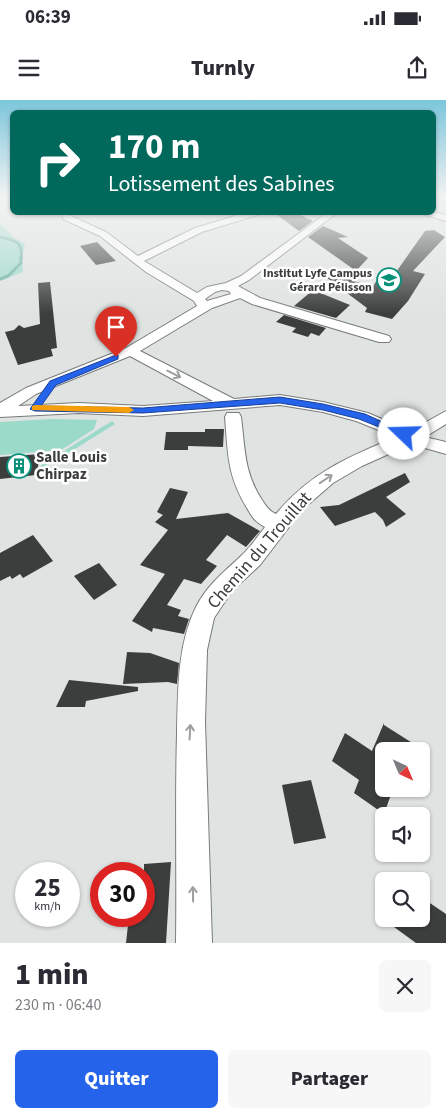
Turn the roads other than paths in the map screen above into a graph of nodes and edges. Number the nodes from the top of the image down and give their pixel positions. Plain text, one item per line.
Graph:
1 (105, 235) edge
2 (183, 235) edge
3 (303, 235) edge
4 (138, 260) junction
5 (234, 292) junction
6 (203, 299) junction
7 (384, 339) dead end
8 (131, 350) junction
9 (53, 383) junction
10 (35, 409) junction
11 (231, 410) junction
12 (0, 411) edge
13 (446, 416) edge
14 (414, 437) junction
15 (446, 448) edge
16 (278, 524) junction
17 (194, 943) edge

1 - 4 street
2 - 4 street
3 - 5 street
4 - 6 street
5 - 6 street
5 - 7 street
6 - 8 street
8 - 9 street
8 -> 11 street
9 - 10 street
9 - 12 street
10 - 11 street
10 - 12 street
11 - 14 street
11 - 16 street
13 - 14 street, Chemin du Trouillat
14 - 15 street
16 -> 14 street, Chemin du Trouillat
17 -> 16 street, Chemin du Trouillat

